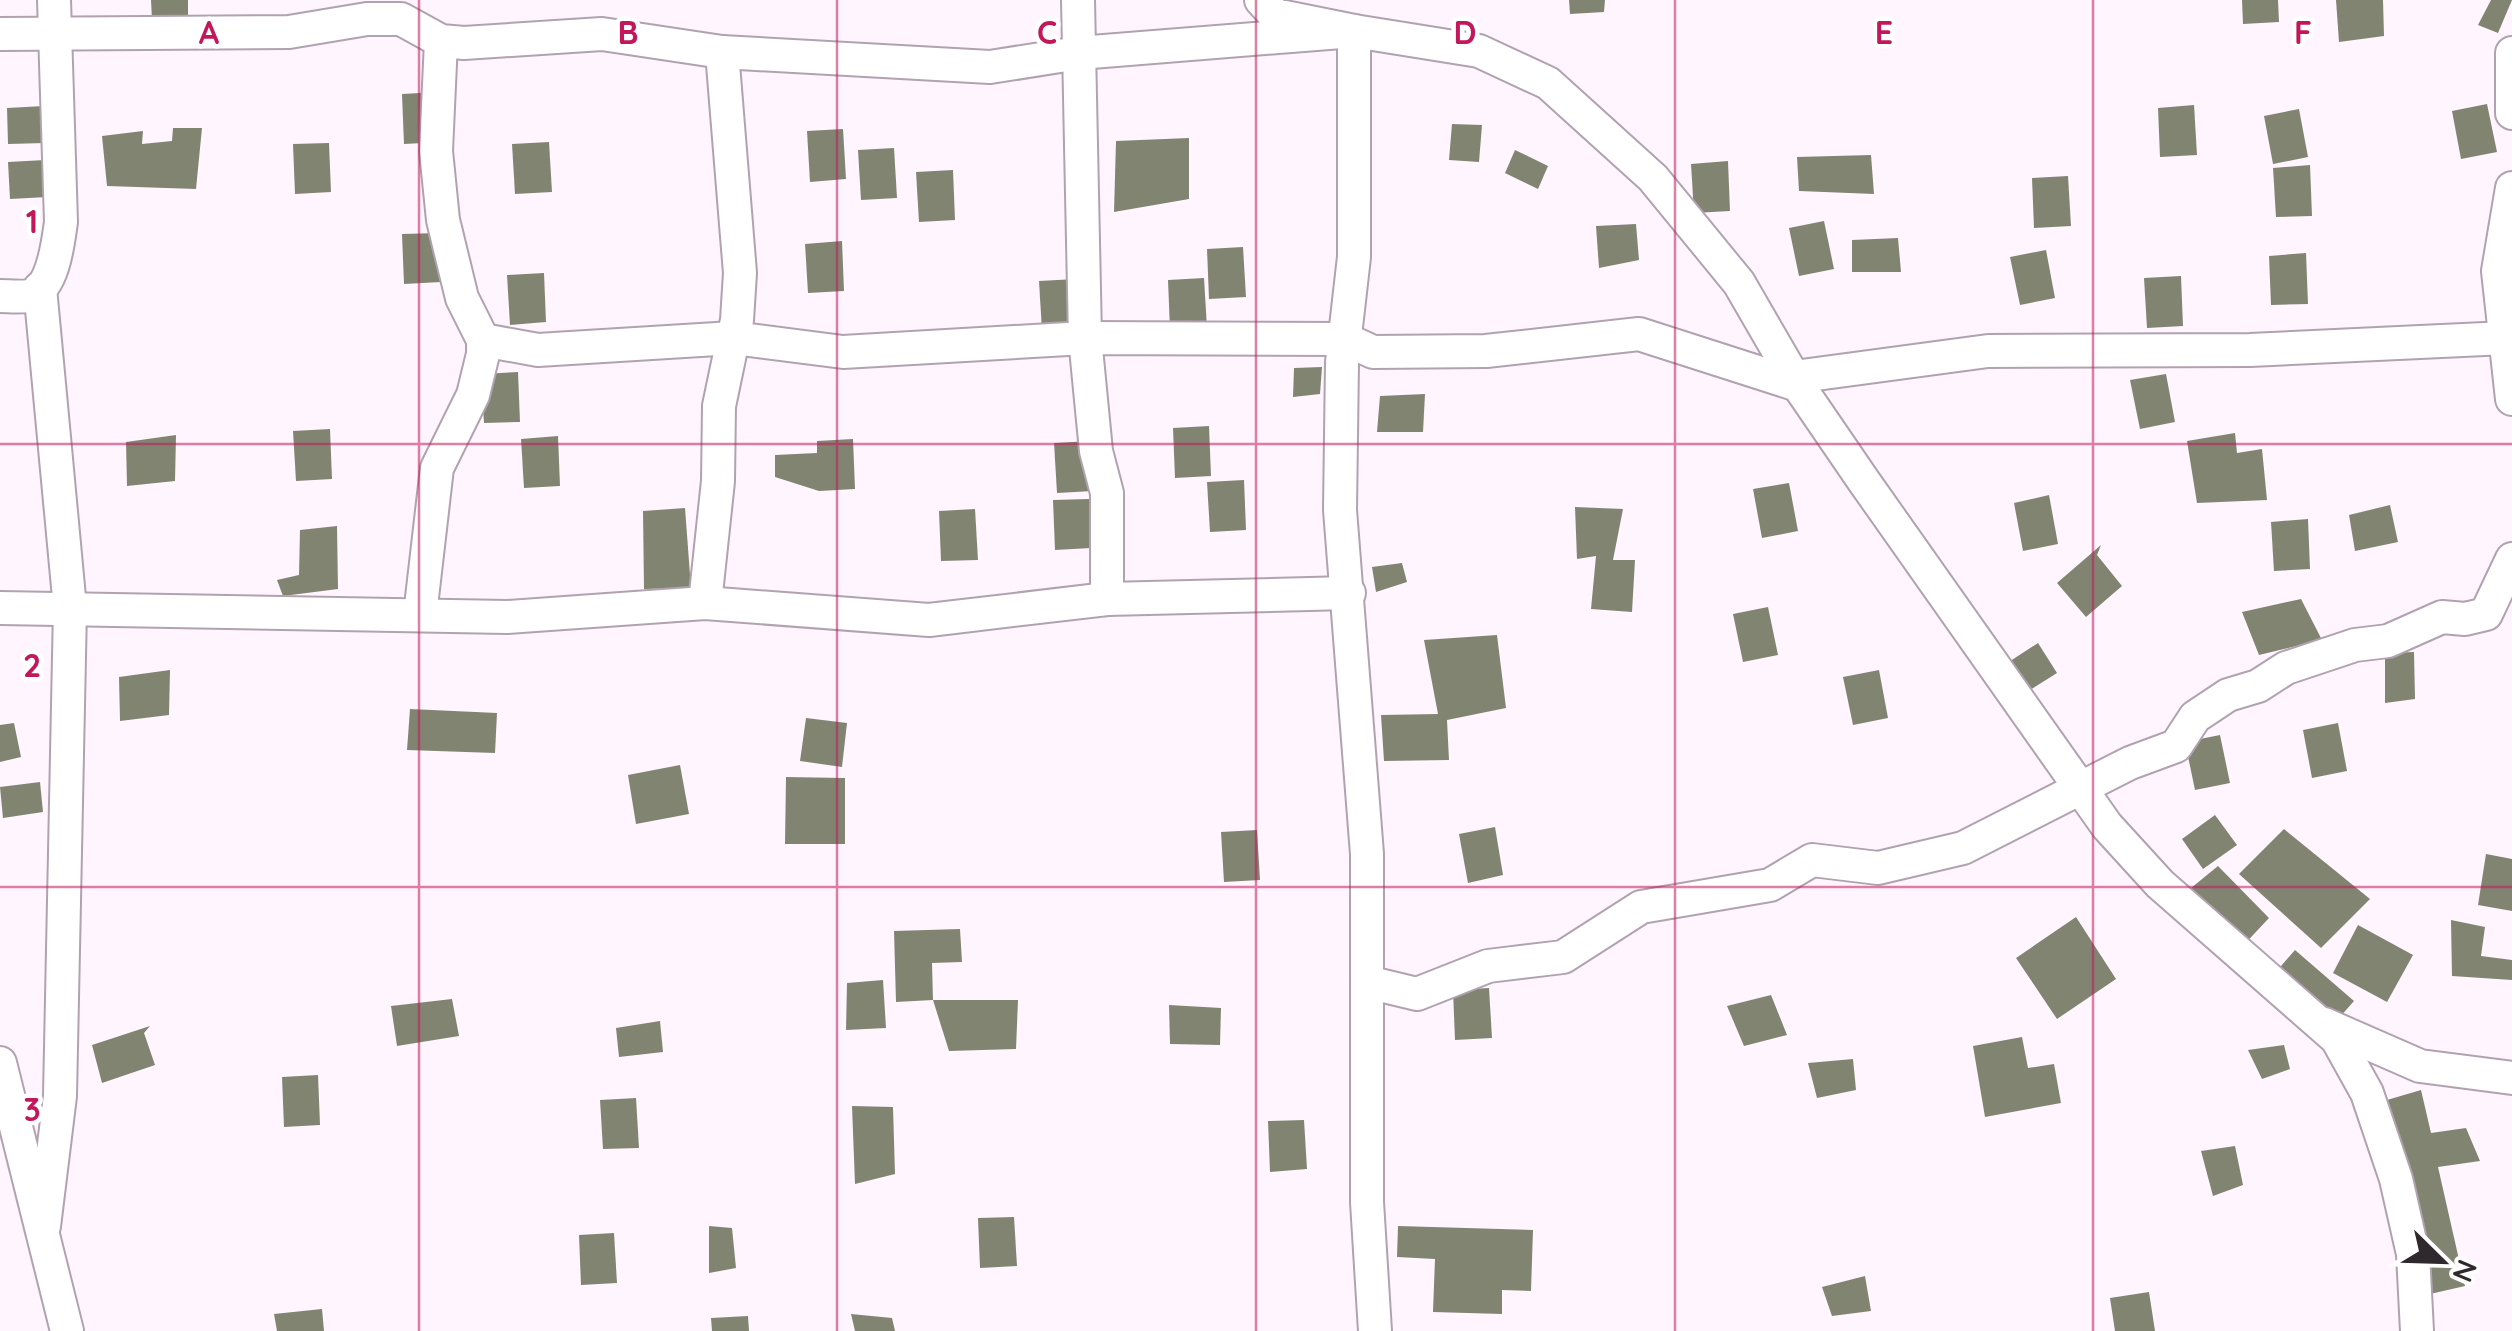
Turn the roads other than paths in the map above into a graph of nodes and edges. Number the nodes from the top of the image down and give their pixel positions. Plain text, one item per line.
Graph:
1 (1078, 0) edge
2 (1261, 0) edge
3 (1354, 15) edge
4 (53, 16) edge
5 (0, 34) edge
6 (441, 42) junction
7 (722, 52) junction
8 (1079, 53) junction
9 (2512, 53) edge
10 (2512, 113) edge
11 (2512, 188) edge
12 (40, 288) junction
13 (0, 296) edge
14 (733, 338) junction
15 (1085, 338) junction
16 (2506, 338) junction
17 (1345, 339) junction
18 (482, 340) junction
19 (1796, 381) junction
20 (2512, 399) edge
21 (2512, 560) edge
22 (1348, 592) junction
23 (1107, 599) junction
24 (705, 603) junction
25 (0, 608) edge
26 (70, 608) junction
27 (420, 615) junction
28 (2082, 790) junction
29 (1366, 982) junction
30 (2324, 1024) junction
31 (0, 1062) edge
32 (2512, 1078) edge
33 (44, 1226) junction
34 (67, 1331) edge
35 (1374, 1331) edge
36 (2418, 1331) edge

1 - 8 street
2 - 3 street
3 - 8 street
3 - 17 street
3 - 19 street
4 - 5 street
4 - 6 street
4 - 12 street
6 - 7 street
6 - 18 street
7 - 8 street
7 - 14 street
8 - 15 street
9 - 10 street
11 - 16 street
12 - 13 street
12 - 26 street
14 - 15 street
14 - 18 street
14 - 24 street
15 - 17 street
15 - 23 street
16 - 19 street
16 - 20 street
17 - 19 street
17 - 22 street
18 - 27 street
19 - 28 street
21 - 28 street
22 - 23 street
22 - 29 street
23 - 24 street
24 - 27 street
25 - 26 street
26 - 27 street
26 - 33 street
28 - 29 street
28 - 30 street
29 - 35 street
30 - 32 street
30 - 36 street
31 - 33 street
33 - 34 street

